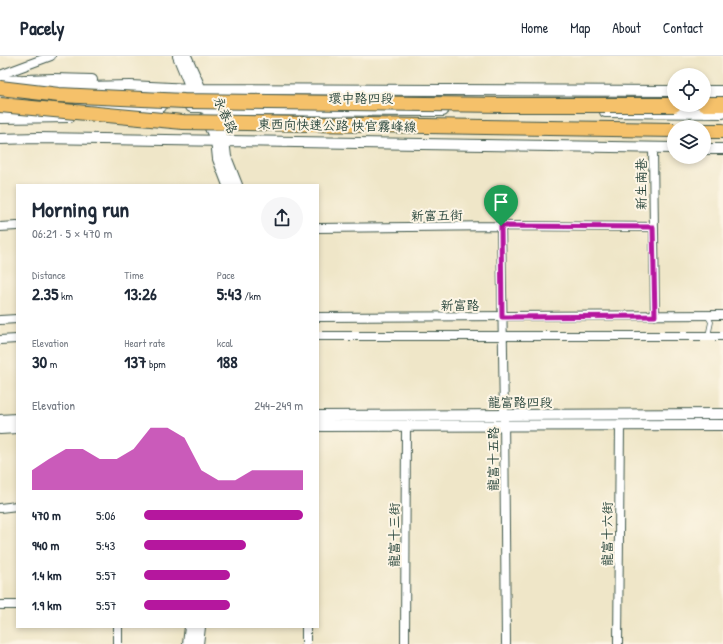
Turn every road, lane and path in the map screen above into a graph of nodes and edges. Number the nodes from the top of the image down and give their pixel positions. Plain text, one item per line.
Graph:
1 (51, 56) edge
2 (178, 56) edge
3 (186, 56) edge
4 (0, 75) edge
5 (0, 81) edge
6 (130, 86) junction
7 (196, 88) junction
8 (0, 89) edge
9 (667, 91) edge
10 (711, 91) edge
11 (723, 91) edge
12 (711, 104) edge
13 (723, 104) edge
14 (0, 105) edge
15 (667, 105) edge
16 (205, 111) junction
17 (723, 112) edge
18 (0, 118) edge
19 (214, 120) junction
20 (667, 127) edge
21 (711, 127) edge
22 (723, 128) edge
23 (667, 130) edge
24 (711, 131) edge
25 (723, 131) edge
26 (0, 139) edge
27 (220, 140) junction
28 (653, 148) junction
29 (667, 148) edge
30 (711, 149) edge
31 (723, 149) edge
32 (228, 184) edge
33 (237, 184) edge
34 (16, 226) edge
35 (501, 226) junction
36 (0, 227) edge
37 (653, 227) junction
38 (319, 228) edge
39 (708, 315) junction
40 (723, 315) edge
41 (655, 316) junction
42 (319, 317) edge
43 (502, 317) junction
44 (16, 319) edge
45 (0, 320) edge
46 (503, 335) junction
47 (319, 336) edge
48 (708, 336) junction
49 (723, 336) edge
50 (16, 339) edge
51 (0, 340) edge
52 (723, 414) edge
53 (319, 416) edge
54 (0, 420) edge
55 (16, 420) edge
56 (504, 420) junction
57 (723, 424) edge
58 (620, 425) junction
59 (319, 426) edge
60 (406, 426) junction
61 (16, 428) edge
62 (0, 429) edge
63 (16, 506) edge
64 (0, 508) edge
65 (0, 605) edge
66 (16, 605) edge
67 (118, 628) edge
68 (190, 628) edge
69 (200, 628) edge
70 (306, 628) edge
71 (118, 644) edge
72 (188, 644) edge
73 (198, 644) edge
74 (306, 644) edge
75 (405, 644) edge
76 (506, 644) edge
77 (618, 644) edge

1 - 4 street
2 - 7 street, 永春路
3 - 7 street, 永春路
5 - 6 street, 環中路四段
6 - 7 street, 環中路四段
6 - 8 street, 環中路四段
7 - 9 street, 環中路四段
7 - 16 street, 永春路
8 - 15 highway, 東西向快速公路 快官霧峰線, bridge
10 - 11 street
12 - 13 highway
14 - 16 street, 環中路四段
14 - 23 highway, 東西向快速公路 快官霧峰線, bridge
16 - 17 street, 環中路四段
16 - 18 street, 環中路四段
16 - 19 street, 永春路
16 - 27 street, 永春路
19 - 20 street, 環中路四段
19 - 27 street, 永春路
21 - 22 street
24 - 25 highway
26 - 27 street
27 - 28 street
27 - 32 street, 永春路
27 - 33 street, 永春路
28 - 29 street
28 - 37 street, 新生南巷
30 - 31 street
34 - 36 street
35 - 37 street, 新富五街
35 - 38 street, 新富五街
35 - 43 street, 龍富十五路
37 - 41 street, 新生南巷
39 - 40 street, 新富路
39 - 41 street, 新富路
39 - 48 lane
41 - 43 street, 新富路
42 - 43 street, 新富路
43 - 46 street, 龍富十五路
44 - 45 street
46 - 47 street
46 - 48 street
46 - 56 street, 龍富十五路
48 - 49 street
50 - 51 street
52 - 56 street, 龍富路四段
53 - 56 street, 龍富路四段
54 - 55 street
56 - 58 street, 龍富路四段
56 - 60 street, 龍富路四段
56 - 76 street, 龍富十五路
57 - 58 street, 龍富路四段
58 - 77 street, 龍富十六街
59 - 60 street, 龍富路四段
60 - 75 street, 龍富十三街
61 - 62 street
63 - 64 street
65 - 66 street
67 - 71 street
68 - 72 street
69 - 73 street
70 - 74 street

